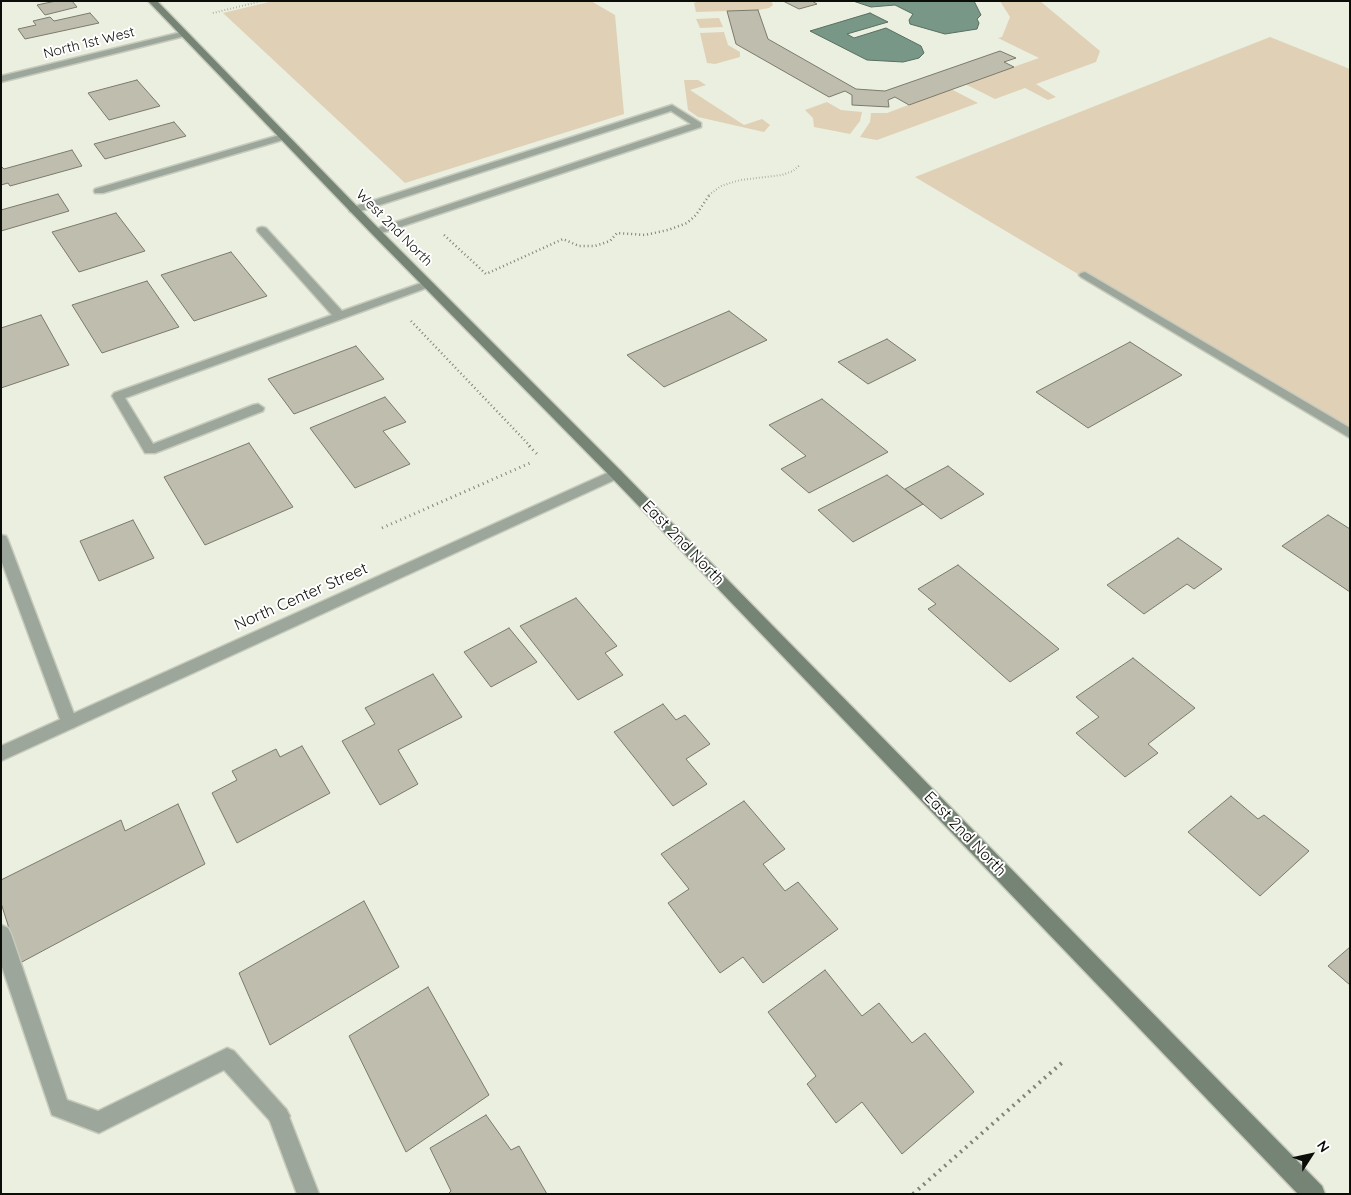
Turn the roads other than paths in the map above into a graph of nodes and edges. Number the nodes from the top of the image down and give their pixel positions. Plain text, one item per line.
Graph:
1 (152, 1) edge
2 (182, 34) junction
3 (1, 79) edge
4 (283, 137) junction
5 (99, 191) dead end
6 (354, 210) junction
7 (262, 230) dead end
8 (376, 232) junction
9 (1086, 275) dead end
10 (428, 284) junction
11 (340, 316) junction
12 (258, 408) dead end
13 (1350, 434) edge
14 (616, 474) junction
15 (1, 540) edge
16 (69, 722) junction
17 (1, 754) edge
18 (1, 934) edge
19 (308, 1194) edge
20 (1314, 1194) edge

1 - 2 street, West 2nd North
2 - 3 street, North 1st West
2 - 4 street, West 2nd North
4 - 5 street
4 - 6 street, West 2nd North
6 - 8 street, West 2nd North
6 - 8 street
7 - 11 street
8 - 10 street, West 2nd North
9 - 13 street
10 - 11 street
10 - 14 street, West 2nd North
11 - 12 street
14 - 16 street, North Center Street
14 - 20 street, East 2nd North
15 - 16 street
16 - 17 street, North Center Street
18 - 19 street

